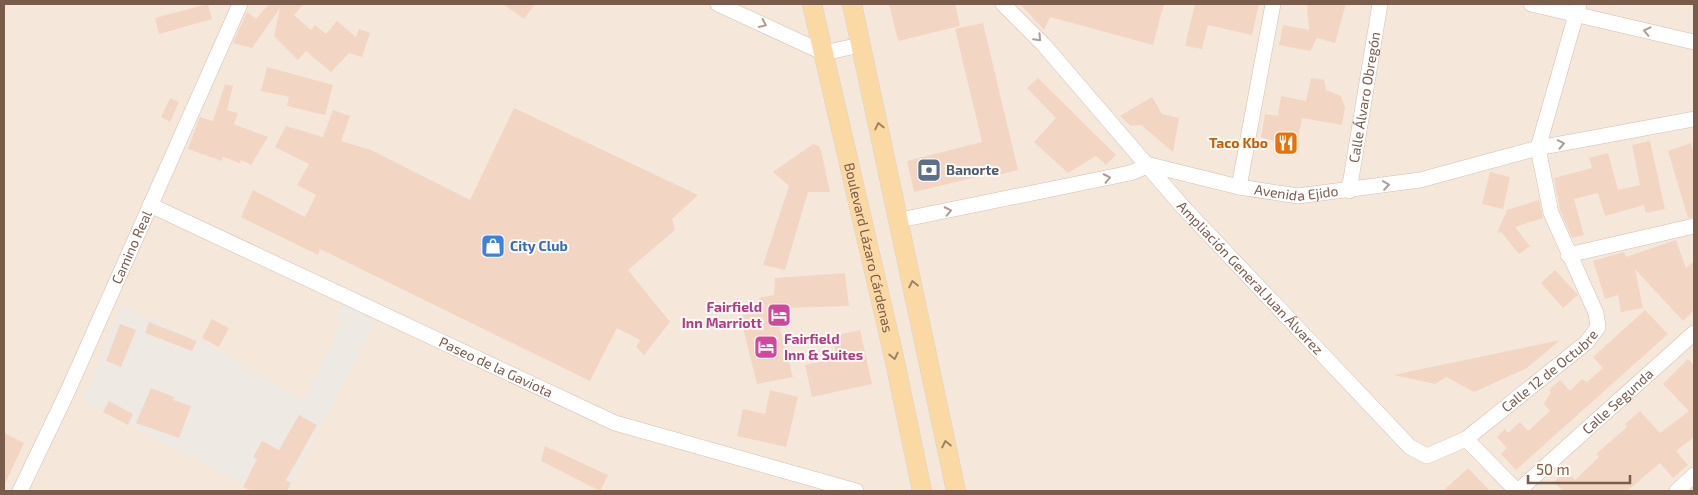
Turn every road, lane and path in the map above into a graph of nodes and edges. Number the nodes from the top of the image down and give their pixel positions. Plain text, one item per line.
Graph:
1 (240, 4) edge
2 (718, 4) edge
3 (812, 4) edge
4 (852, 4) edge
5 (1003, 4) edge
6 (1273, 4) edge
7 (1380, 4) edge
8 (1531, 4) edge
9 (1578, 9) edge
10 (1694, 42) edge
11 (860, 45) junction
12 (824, 53) junction
13 (1694, 119) edge
14 (1538, 148) junction
15 (1150, 165) junction
16 (1239, 187) junction
17 (1348, 191) junction
18 (150, 205) junction
19 (900, 220) junction
20 (1694, 226) edge
21 (1568, 255) junction
22 (1694, 333) edge
23 (1466, 439) junction
24 (1694, 476) edge
25 (20, 491) edge
26 (856, 491) edge
27 (922, 491) edge
28 (956, 491) edge
29 (1518, 491) edge
30 (1676, 491) edge

1 - 18 street, Camino Real
2 -> 12 street
3 - 12 main road, Boulevard Lázaro Cárdenas
4 - 11 main road
5 -> 15 street, Ampliación General Juan Álvarez
6 - 16 street
7 - 17 street, Calle Álvaro Obregón
8 - 9 street
10 -> 9 street
9 - 14 street, Calle 12 de Octubre
11 - 12 street
19 -> 11 main road
12 -> 27 main road, Boulevard Lázaro Cárdenas
14 -> 13 street, Avenida Ejido
17 -> 14 street, Avenida Ejido
14 - 21 street, Calle 12 de Octubre
15 - 16 street, Avenida Ejido
19 -> 15 street
15 - 23 street, Ampliación General Juan Álvarez
16 - 17 street, Avenida Ejido
18 - 25 street, Camino Real
18 - 26 street, Paseo de la Gaviota
28 -> 19 main road
20 - 21 street
21 - 23 street, Calle 12 de Octubre
22 - 29 street, Calle Segunda
23 - 29 street
24 - 30 street

